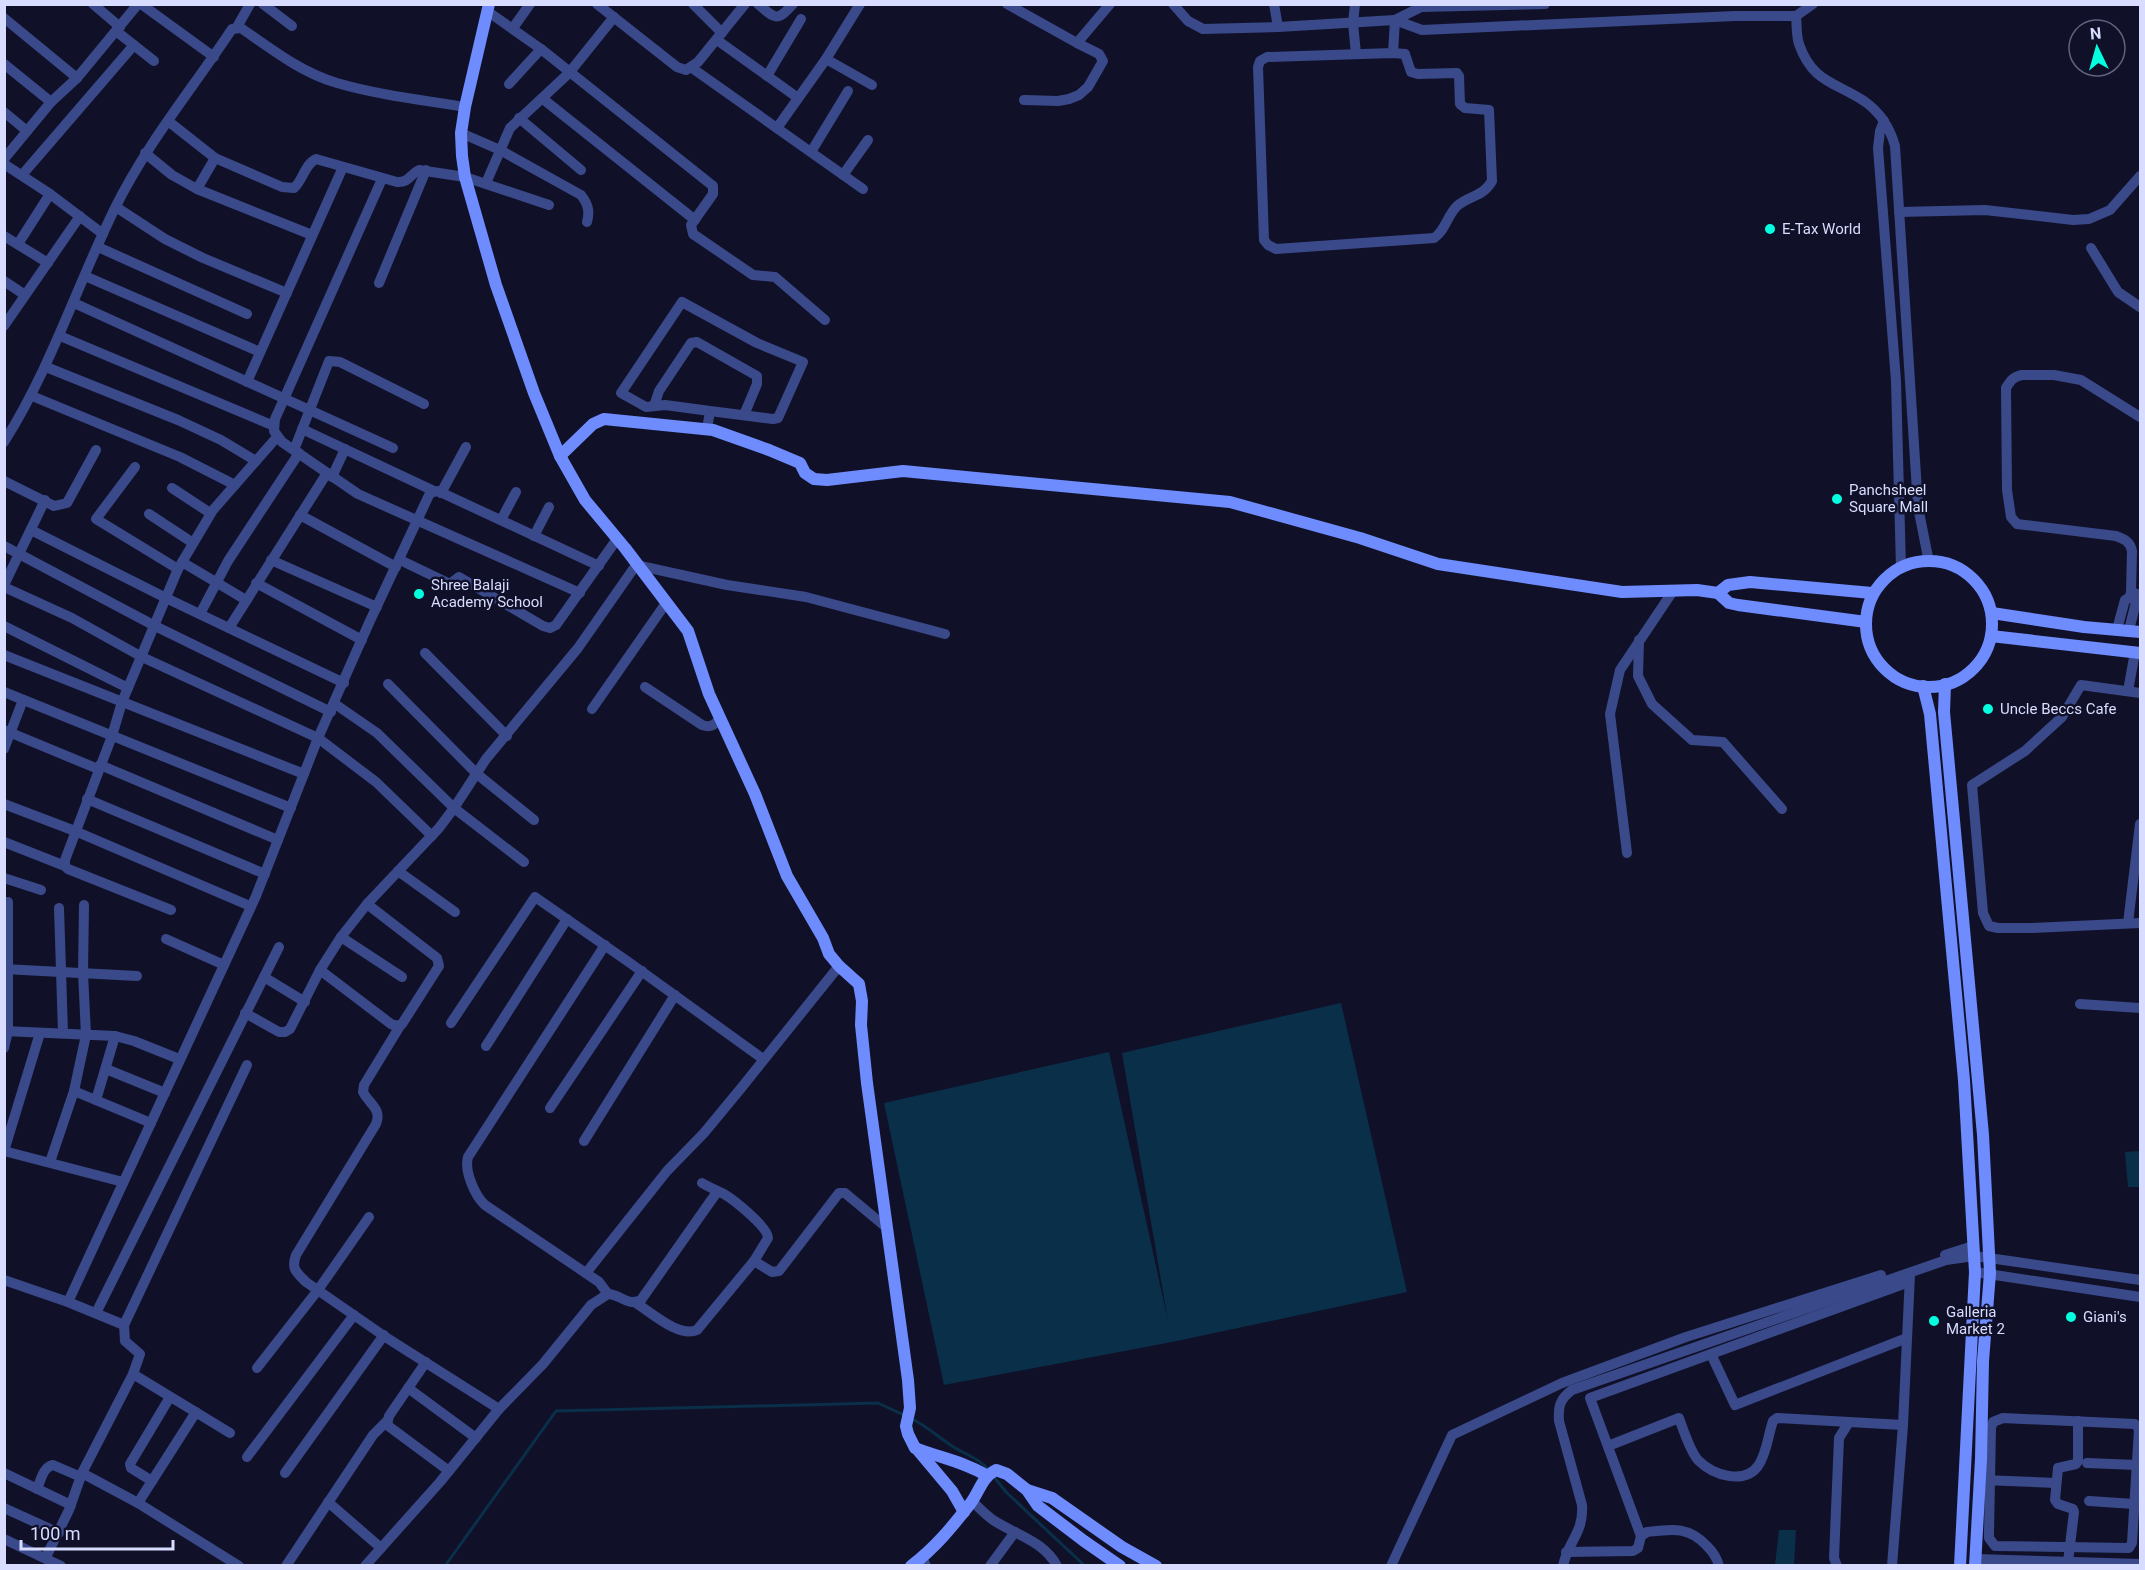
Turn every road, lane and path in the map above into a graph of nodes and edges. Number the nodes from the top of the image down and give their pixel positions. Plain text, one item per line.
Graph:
1 (93, 4) edge
2 (140, 4) edge
3 (250, 4) edge
4 (263, 4) edge
5 (530, 4) edge
6 (597, 4) edge
7 (693, 4) edge
8 (758, 4) edge
9 (793, 4) edge
10 (860, 4) edge
11 (1007, 4) edge
12 (1173, 4) edge
13 (1274, 4) edge
14 (1355, 4) edge
15 (1545, 4) edge
16 (1813, 4) edge
17 (1107, 6) edge
18 (739, 7) edge
19 (1020, 7) edge
20 (488, 8) edge
21 (1796, 16) junction
22 (614, 17) junction
23 (4, 18) edge
24 (801, 19) dead end
25 (1395, 20) junction
26 (1353, 23) junction
27 (292, 26) dead end
28 (237, 27) junction
29 (1278, 27) junction
30 (513, 28) junction
31 (118, 29) junction
32 (719, 37) junction
33 (1077, 43) junction
34 (134, 45) junction
35 (541, 49) junction
36 (1392, 53) junction
37 (1356, 54) junction
38 (214, 57) junction
39 (826, 59) junction
40 (154, 61) dead end
41 (4, 64) edge
42 (692, 68) junction
43 (569, 73) junction
44 (767, 76) junction
45 (77, 78) junction
46 (509, 84) dead end
47 (872, 85) dead end
48 (848, 91) dead end
49 (798, 98) junction
50 (543, 99) junction
51 (1024, 100) dead end
52 (51, 102) junction
53 (465, 107) junction
54 (4, 112) edge
55 (519, 118) junction
56 (168, 121) junction
57 (1884, 121) junction
58 (777, 128) junction
59 (27, 131) junction
60 (461, 133) junction
61 (868, 140) dead end
62 (500, 150) junction
63 (811, 152) junction
64 (145, 153) junction
65 (215, 158) junction
66 (4, 159) edge
67 (4, 164) edge
68 (343, 167) junction
69 (426, 170) junction
70 (581, 170) dead end
71 (843, 175) junction
72 (22, 176) junction
73 (2140, 176) edge
74 (465, 177) junction
75 (382, 179) junction
76 (486, 183) junction
77 (197, 189) junction
78 (863, 189) dead end
79 (50, 194) junction
80 (549, 205) dead end
81 (116, 207) junction
82 (1899, 212) junction
83 (80, 216) junction
84 (695, 220) junction
85 (587, 222) dead end
86 (1885, 226) junction
87 (1900, 226) junction
88 (103, 234) junction
89 (312, 235) junction
90 (4, 236) edge
91 (18, 244) junction
92 (98, 247) junction
93 (2091, 248) dead end
94 (48, 263) junction
95 (85, 276) junction
96 (4, 281) edge
97 (379, 284) dead end
98 (286, 293) junction
99 (25, 295) junction
100 (74, 303) junction
101 (2140, 307) edge
102 (247, 314) dead end
103 (825, 320) dead end
104 (5, 325) edge
105 (60, 336) junction
106 (260, 352) junction
107 (46, 367) junction
108 (247, 382) junction
109 (32, 396) junction
110 (284, 399) junction
111 (424, 404) dead end
112 (654, 406) junction
113 (309, 410) junction
114 (710, 411) junction
115 (744, 415) junction
116 (2140, 417) edge
117 (274, 426) junction
118 (302, 429) junction
119 (707, 429) junction
120 (277, 437) junction
121 (4, 442) edge
122 (465, 447) dead end
123 (393, 448) dead end
124 (345, 449) junction
125 (96, 450) dead end
126 (296, 451) junction
127 (560, 456) junction
128 (256, 460) junction
129 (135, 467) dead end
130 (330, 475) junction
131 (4, 481) edge
132 (234, 485) junction
133 (172, 488) dead end
134 (438, 492) junction
135 (516, 492) dead end
136 (45, 500) junction
137 (549, 507) dead end
138 (1900, 507) junction
139 (1918, 507) junction
140 (210, 513) junction
141 (149, 514) dead end
142 (300, 515) junction
143 (501, 520) junction
144 (417, 522) junction
145 (31, 530) junction
146 (534, 536) junction
147 (617, 539) junction
148 (193, 543) junction
149 (4, 546) edge
150 (18, 554) junction
151 (271, 560) junction
152 (1929, 562) junction
153 (398, 563) junction
154 (180, 565) junction
155 (636, 565) junction
156 (598, 566) junction
157 (1901, 568) junction
158 (217, 582) junction
159 (256, 583) junction
160 (4, 586) edge
161 (1673, 591) junction
162 (580, 593) junction
163 (1718, 593) junction
164 (1872, 593) junction
165 (2134, 595) edge
166 (166, 598) junction
167 (246, 600) junction
168 (666, 603) junction
169 (377, 607) junction
170 (1992, 613) junction
171 (200, 614) junction
172 (1866, 622) junction
173 (4, 626) edge
174 (155, 626) junction
175 (229, 628) junction
176 (2129, 630) edge
177 (945, 634) dead end
178 (1991, 636) junction
179 (1639, 639) junction
180 (362, 640) junction
181 (2138, 652) edge
182 (425, 653) dead end
183 (4, 656) edge
184 (142, 657) junction
185 (344, 683) junction
186 (388, 684) dead end
187 (1945, 684) junction
188 (1923, 686) junction
189 (645, 687) dead end
190 (128, 688) junction
191 (2128, 691) junction
192 (4, 692) edge
193 (2140, 693) edge
194 (23, 700) junction
195 (122, 702) junction
196 (333, 708) junction
197 (592, 709) dead end
198 (720, 719) junction
199 (8, 731) edge
200 (112, 736) junction
201 (507, 736) junction
202 (318, 738) junction
203 (4, 749) edge
204 (99, 767) junction
205 (304, 774) junction
206 (477, 774) junction
207 (87, 799) junction
208 (4, 804) edge
209 (291, 808) junction
210 (454, 808) junction
211 (1782, 809) dead end
212 (534, 820) dead end
213 (2140, 824) edge
214 (75, 831) junction
215 (432, 836) junction
216 (278, 840) junction
217 (4, 842) edge
218 (1626, 853) dead end
219 (524, 862) dead end
220 (65, 866) junction
221 (1979, 869) junction
222 (399, 871) junction
223 (1960, 871) junction
224 (265, 874) junction
225 (4, 878) edge
226 (41, 890) dead end
227 (8, 902) dead end
228 (1946, 902) junction
229 (1963, 902) junction
230 (367, 904) junction
231 (84, 905) dead end
232 (250, 906) junction
233 (59, 908) dead end
234 (171, 910) dead end
235 (455, 912) dead end
236 (567, 919) junction
237 (2128, 923) junction
238 (2140, 923) edge
239 (341, 937) junction
240 (166, 939) dead end
241 (605, 945) junction
242 (279, 947) dead end
243 (224, 965) junction
244 (839, 966) junction
245 (6, 969) edge
246 (320, 970) junction
247 (642, 971) junction
248 (60, 972) junction
249 (83, 973) junction
250 (137, 976) dead end
251 (264, 977) junction
252 (402, 977) dead end
253 (675, 995) junction
254 (305, 1002) junction
255 (2080, 1004) dead end
256 (2140, 1008) edge
257 (245, 1013) junction
258 (451, 1023) dead end
259 (400, 1026) junction
260 (6, 1031) edge
261 (40, 1032) junction
262 (63, 1033) junction
263 (86, 1035) junction
264 (115, 1036) junction
265 (486, 1046) dead end
266 (4, 1048) edge
267 (179, 1059) junction
268 (763, 1059) junction
269 (247, 1065) dead end
270 (106, 1069) junction
271 (74, 1091) junction
272 (165, 1093) junction
273 (96, 1100) junction
274 (550, 1108) dead end
275 (151, 1123) junction
276 (584, 1141) dead end
277 (4, 1151) edge
278 (50, 1162) junction
279 (123, 1182) junction
280 (702, 1183) dead end
281 (717, 1192) junction
282 (369, 1217) dead end
283 (887, 1228) junction
284 (1974, 1251) junction
285 (1989, 1258) junction
286 (754, 1261) junction
287 (1975, 1272) junction
288 (586, 1273) junction
289 (1990, 1274) junction
290 (1910, 1277) junction
291 (4, 1280) edge
292 (2140, 1280) edge
293 (318, 1290) junction
294 (608, 1294) junction
295 (2140, 1297) edge
296 (68, 1302) junction
297 (636, 1303) junction
298 (96, 1313) junction
299 (354, 1315) junction
300 (124, 1325) junction
301 (384, 1335) junction
302 (1907, 1338) junction
303 (1711, 1354) junction
304 (426, 1362) junction
305 (257, 1368) dead end
306 (133, 1374) junction
307 (408, 1388) junction
308 (170, 1397) junction
309 (499, 1409) junction
310 (196, 1412) junction
311 (387, 1421) junction
312 (2078, 1421) junction
313 (1849, 1422) junction
314 (1903, 1425) junction
315 (230, 1433) dead end
316 (476, 1438) junction
317 (1608, 1446) junction
318 (915, 1448) junction
319 (247, 1457) dead end
320 (2087, 1463) dead end
321 (2137, 1465) junction
322 (449, 1471) junction
323 (4, 1473) edge
324 (285, 1473) dead end
325 (991, 1473) junction
326 (81, 1475) junction
327 (1985, 1480) junction
328 (152, 1481) junction
329 (2056, 1483) junction
330 (37, 1489) junction
331 (1027, 1490) junction
332 (2140, 1493) edge
333 (972, 1501) junction
334 (2090, 1501) dead end
335 (328, 1502) junction
336 (138, 1503) junction
337 (2134, 1504) junction
338 (71, 1505) junction
339 (4, 1508) edge
340 (964, 1512) junction
341 (1015, 1532) junction
342 (58, 1533) junction
343 (1641, 1536) junction
344 (4, 1539) edge
345 (2140, 1544) edge
346 (2075, 1546) junction
347 (381, 1548) junction
348 (1566, 1552) junction
349 (46, 1557) junction
350 (924, 1561) edge
351 (1976, 1562) edge
352 (2074, 1562) junction
353 (2052, 1564) edge
354 (2138, 1565) edge
355 (61, 1566) edge
356 (239, 1566) edge
357 (286, 1566) edge
358 (365, 1566) edge
359 (911, 1566) edge
360 (990, 1566) edge
361 (1057, 1566) edge
362 (1120, 1566) edge
363 (1156, 1566) edge
364 (1390, 1566) edge
365 (1563, 1566) edge
366 (1719, 1566) edge
367 (1837, 1566) edge
368 (1892, 1566) edge
369 (1960, 1566) edge

1 - 31 street
2 - 31 street
2 - 38 street
3 - 28 street
4 - 27 street
5 - 30 street
6 - 22 street
7 - 32 street
8 - 9 street
10 - 39 street
11 - 19 street
12 - 29 street
13 - 29 street
14 - 26 street
15 - 25 street
16 - 21 street
17 - 33 street
18 - 32 street
19 - 33 street
20 - 30 street
20 - 53 street
21 - 25 street
21 - 57 street
22 - 42 street
22 - 43 street
23 - 45 street
24 - 44 street
25 - 26 street
25 - 36 street
26 - 29 street
26 - 37 street
28 - 38 street
28 - 53 street
30 - 35 street
31 - 34 street
31 - 45 street
32 - 42 street
32 - 44 street
33 - 51 street
34 - 40 street
34 - 72 street
35 - 43 street
35 - 46 street
36 - 37 street
36 - 37 street
38 - 56 street
39 - 47 street
39 - 49 street
41 - 52 street
42 - 58 street
43 - 50 street
43 - 84 street
44 - 49 street
45 - 52 street
48 - 63 street
49 - 58 street
50 - 55 street
50 - 84 street
52 - 59 street
53 - 60 street
54 - 59 street
55 - 62 street
55 - 70 street
56 - 64 street
56 - 65 street
57 - 82 street
57 - 86 street
58 - 63 street
59 - 66 street
60 - 62 street
60 - 74 street
61 - 71 street
62 - 76 street
62 - 85 street
63 - 71 street
64 - 77 street
64 - 81 street
65 - 68 street
65 - 77 street
67 - 72 street
68 - 75 street
68 - 89 street
69 - 74 street
69 - 75 street
69 - 97 street
71 - 78 street
72 - 79 street
73 - 82 street
74 - 76 street
74 - 127 street
75 - 110 street
76 - 80 street
77 - 89 street
79 - 83 street
79 - 91 street
81 - 88 street
81 - 98 street
82 - 87 street
83 - 88 street
83 - 94 street
84 - 103 street
86 - 87 street
86 - 138 street
87 - 139 street
88 - 92 street
89 - 98 street
90 - 91 street
91 - 94 street
92 - 95 street
92 - 102 street
93 - 101 street
94 - 99 street
95 - 100 street
95 - 106 street
96 - 99 street
98 - 106 street
99 - 104 street
100 - 105 street
100 - 108 street
105 - 107 street
105 - 117 street
106 - 108 street
107 - 109 street
107 - 128 street
108 - 110 street
109 - 121 street
109 - 132 street
110 - 113 street
110 - 117 street
111 - 113 street
112 - 114 street
112 - 115 street
112 - 115 street
113 - 118 street
113 - 123 street
114 - 115 street
114 - 119 street
116 - 165 street
117 - 120 street
118 - 124 street
118 - 126 street
119 - 127 street
119 - 161 street
120 - 126 street
120 - 128 street
122 - 134 street
124 - 130 street
124 - 134 street
125 - 136 street
126 - 130 street
126 - 158 street
127 - 147 street
128 - 132 street
129 - 154 street
130 - 142 street
130 - 144 street
131 - 136 street
132 - 140 street
133 - 140 street
134 - 143 street
134 - 144 street
135 - 143 street
136 - 145 street
137 - 146 street
138 - 139 street
138 - 157 street
139 - 152 street
140 - 148 street
141 - 148 street
142 - 151 street
142 - 153 street
143 - 146 street
144 - 153 street
144 - 162 street
145 - 150 street
145 - 166 street
146 - 156 street
147 - 155 street
147 - 156 street
148 - 154 street
149 - 150 street
150 - 160 street
150 - 174 street
151 - 159 street
151 - 169 street
152 - 157 street
152 - 170 street
153 - 162 street
153 - 169 street
154 - 158 street
154 - 166 street
155 - 168 street
155 - 177 street
155 - 201 street
156 - 162 street
157 - 164 street
158 - 167 street
158 - 171 street
159 - 167 street
159 - 180 street
160 - 184 street
161 - 163 street
161 - 179 street
163 - 164 street
163 - 172 street
164 - 172 street
165 - 176 street
166 - 171 street
166 - 174 street
167 - 175 street
168 - 197 street
168 - 198 street
169 - 180 street
170 - 176 street
170 - 178 street
171 - 175 street
172 - 188 street
173 - 190 street
174 - 184 street
174 - 196 street
175 - 185 street
178 - 181 street
178 - 187 street
179 - 211 street
179 - 218 street
180 - 185 street
181 - 191 street
182 - 201 street
183 - 195 street
184 - 190 street
184 - 202 street
185 - 196 street
186 - 206 street
187 - 188 street
187 - 223 street
188 - 228 street
189 - 198 street
190 - 195 street
191 - 193 street
191 - 221 street
192 - 194 street
194 - 199 street
194 - 200 street
195 - 200 street
195 - 205 street
196 - 202 street
196 - 210 street
198 - 244 street
199 - 203 street
199 - 204 street
200 - 204 street
200 - 209 street
201 - 206 street
202 - 205 street
202 - 215 street
204 - 207 street
204 - 216 street
205 - 209 street
206 - 210 street
206 - 212 street
207 - 214 street
207 - 224 street
208 - 214 street
209 - 216 street
210 - 215 street
210 - 219 street
213 - 237 street
214 - 220 street
214 - 232 street
215 - 222 street
216 - 224 street
217 - 220 street
220 - 234 street
221 - 223 street
221 - 237 street
222 - 230 street
222 - 235 street
223 - 229 street
224 - 232 street
225 - 226 street
227 - 245 street
228 - 229 street
228 - 284 street
229 - 285 street
230 - 239 street
230 - 259 street
231 - 249 street
232 - 243 street
233 - 248 street
236 - 241 street
236 - 258 street
236 - 265 street
237 - 238 street
239 - 246 street
239 - 252 street
240 - 243 street
241 - 247 street
241 - 288 street
242 - 251 street
243 - 267 street
244 - 268 street
244 - 283 street
245 - 248 street
245 - 260 street
246 - 254 street
246 - 259 street
247 - 253 street
247 - 274 street
248 - 249 street
248 - 262 street
249 - 250 street
249 - 263 street
251 - 254 street
251 - 257 street
253 - 268 street
253 - 276 street
254 - 257 street
255 - 256 street
257 - 298 street
259 - 293 street
260 - 261 street
260 - 266 street
261 - 262 street
261 - 277 street
262 - 263 street
263 - 264 street
263 - 271 street
264 - 267 street
264 - 270 street
267 - 272 street
268 - 288 street
269 - 300 street
270 - 272 street
270 - 273 street
271 - 273 street
271 - 278 street
272 - 275 street
273 - 275 street
275 - 279 street
277 - 278 street
278 - 279 street
279 - 296 street
280 - 281 street
281 - 286 street
281 - 297 street
282 - 293 street
283 - 286 street
283 - 318 street
284 - 285 street
284 - 287 street
284 - 290 street
284 - 364 street
285 - 289 street
285 - 292 street
286 - 297 street
287 - 289 street
287 - 369 street
288 - 294 street
289 - 295 street
289 - 327 street
290 - 302 street
290 - 303 street
290 - 348 street
291 - 296 street
293 - 299 street
293 - 305 street
294 - 297 street
294 - 309 street
296 - 298 street
298 - 300 street
299 - 301 street
299 - 319 street
300 - 306 street
301 - 304 street
301 - 324 street
302 - 303 street
302 - 314 street
303 - 317 street
304 - 307 street
304 - 309 street
306 - 308 street
306 - 326 street
307 - 311 street
307 - 316 street
308 - 310 street
308 - 328 street
309 - 316 street
310 - 315 street
310 - 328 street
311 - 322 street
311 - 335 street
312 - 321 street
312 - 327 street
312 - 329 street
313 - 314 street
313 - 317 street
313 - 367 street
314 - 368 street
316 - 322 street
317 - 343 street
318 - 325 street
318 - 340 street
320 - 321 street
321 - 337 street
322 - 347 street
323 - 330 street
325 - 331 street
325 - 333 street
326 - 330 street
326 - 336 street
326 - 338 street
327 - 329 street
327 - 346 street
327 - 351 street
328 - 336 street
329 - 346 street
330 - 338 street
331 - 362 street
331 - 363 street
332 - 345 street
333 - 340 street
333 - 341 street
334 - 337 street
335 - 347 street
335 - 357 street
336 - 356 street
337 - 346 street
338 - 342 street
339 - 342 street
340 - 350 street
341 - 360 street
341 - 361 street
342 - 349 street
343 - 348 street
343 - 366 street
344 - 349 street
346 - 352 street
347 - 358 street
348 - 365 street
349 - 355 street
350 - 359 street
351 - 353 street
352 - 353 street
352 - 354 street

